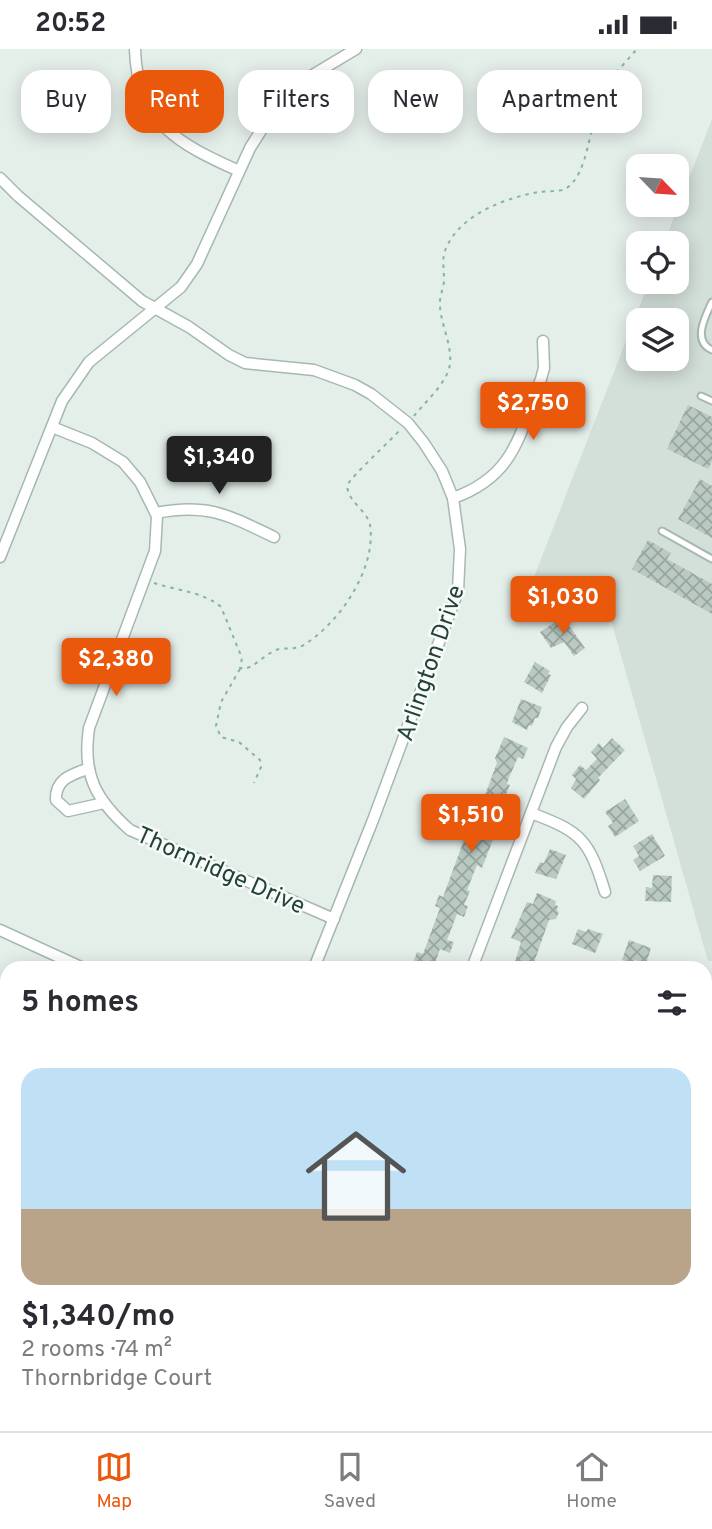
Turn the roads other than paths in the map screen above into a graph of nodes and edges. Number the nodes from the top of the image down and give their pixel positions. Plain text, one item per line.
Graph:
1 (135, 49) edge
2 (356, 49) edge
3 (239, 171) junction
4 (0, 178) edge
5 (712, 302) edge
6 (155, 309) junction
7 (543, 341) dead end
8 (712, 350) edge
9 (701, 396) dead end
10 (712, 401) edge
11 (52, 427) junction
12 (453, 498) junction
13 (156, 513) junction
14 (662, 531) dead end
15 (274, 537) dead end
16 (0, 557) edge
17 (712, 559) edge
18 (582, 708) dead end
19 (87, 769) junction
20 (104, 803) junction
21 (531, 813) junction
22 (604, 892) dead end
23 (334, 919) junction
24 (0, 930) edge
25 (68, 961) edge
26 (317, 961) edge
27 (475, 961) edge

1 - 3 street
2 - 3 street
3 - 6 street
4 - 6 street, Arlington Drive
5 - 8 lane
6 - 11 street
6 - 12 street, Arlington Drive
7 - 12 street
9 - 10 lane
11 - 13 street, Thornridge Drive
11 - 16 street
12 - 23 street, Arlington Drive
13 - 15 street
13 - 19 street, Thornridge Drive
14 - 17 lane
18 - 21 street
19 - 20 street, Thornridge Drive
19 - 20 street
20 - 23 street, Thornridge Drive
21 - 22 street
21 - 27 street
23 - 26 street, Arlington Drive
24 - 25 street

